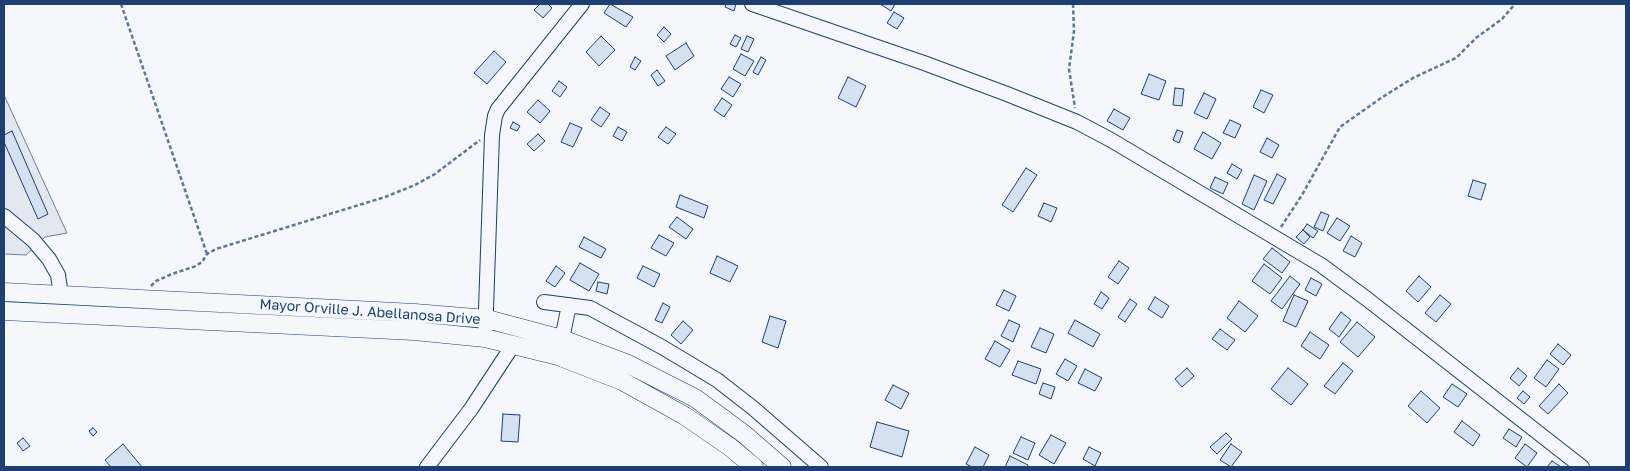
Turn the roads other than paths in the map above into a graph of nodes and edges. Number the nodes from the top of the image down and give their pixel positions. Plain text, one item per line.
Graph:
1 (582, 4) edge
2 (752, 4) edge
3 (4, 216) edge
4 (6, 292) edge
5 (61, 295) junction
6 (544, 302) dead end
7 (569, 305) junction
8 (5, 311) edge
9 (60, 314) junction
10 (487, 319) junction
11 (485, 338) junction
12 (562, 339) junction
13 (512, 345) junction
14 (427, 467) edge
15 (754, 467) edge
16 (782, 467) edge
17 (821, 467) edge
18 (1582, 467) edge

1 - 10 street
2 - 18 street
3 - 5 street
4 - 5 main road, Mayor Orville J. Abellanosa Drive
5 - 9 main road
5 - 10 main road, Mayor Orville J. Abellanosa Drive
6 - 7 street
7 - 12 street
7 - 17 street
8 - 9 main road, Mayor Orville J. Abellanosa Drive
9 - 11 main road, Mayor Orville J. Abellanosa Drive
10 - 11 street
10 - 12 main road, Mayor Orville J. Abellanosa Drive
11 - 13 main road, Mayor Orville J. Abellanosa Drive
12 - 16 main road, Mayor Orville J. Abellanosa Drive
13 - 14 street
13 - 15 main road, Mayor Orville J. Abellanosa Drive

